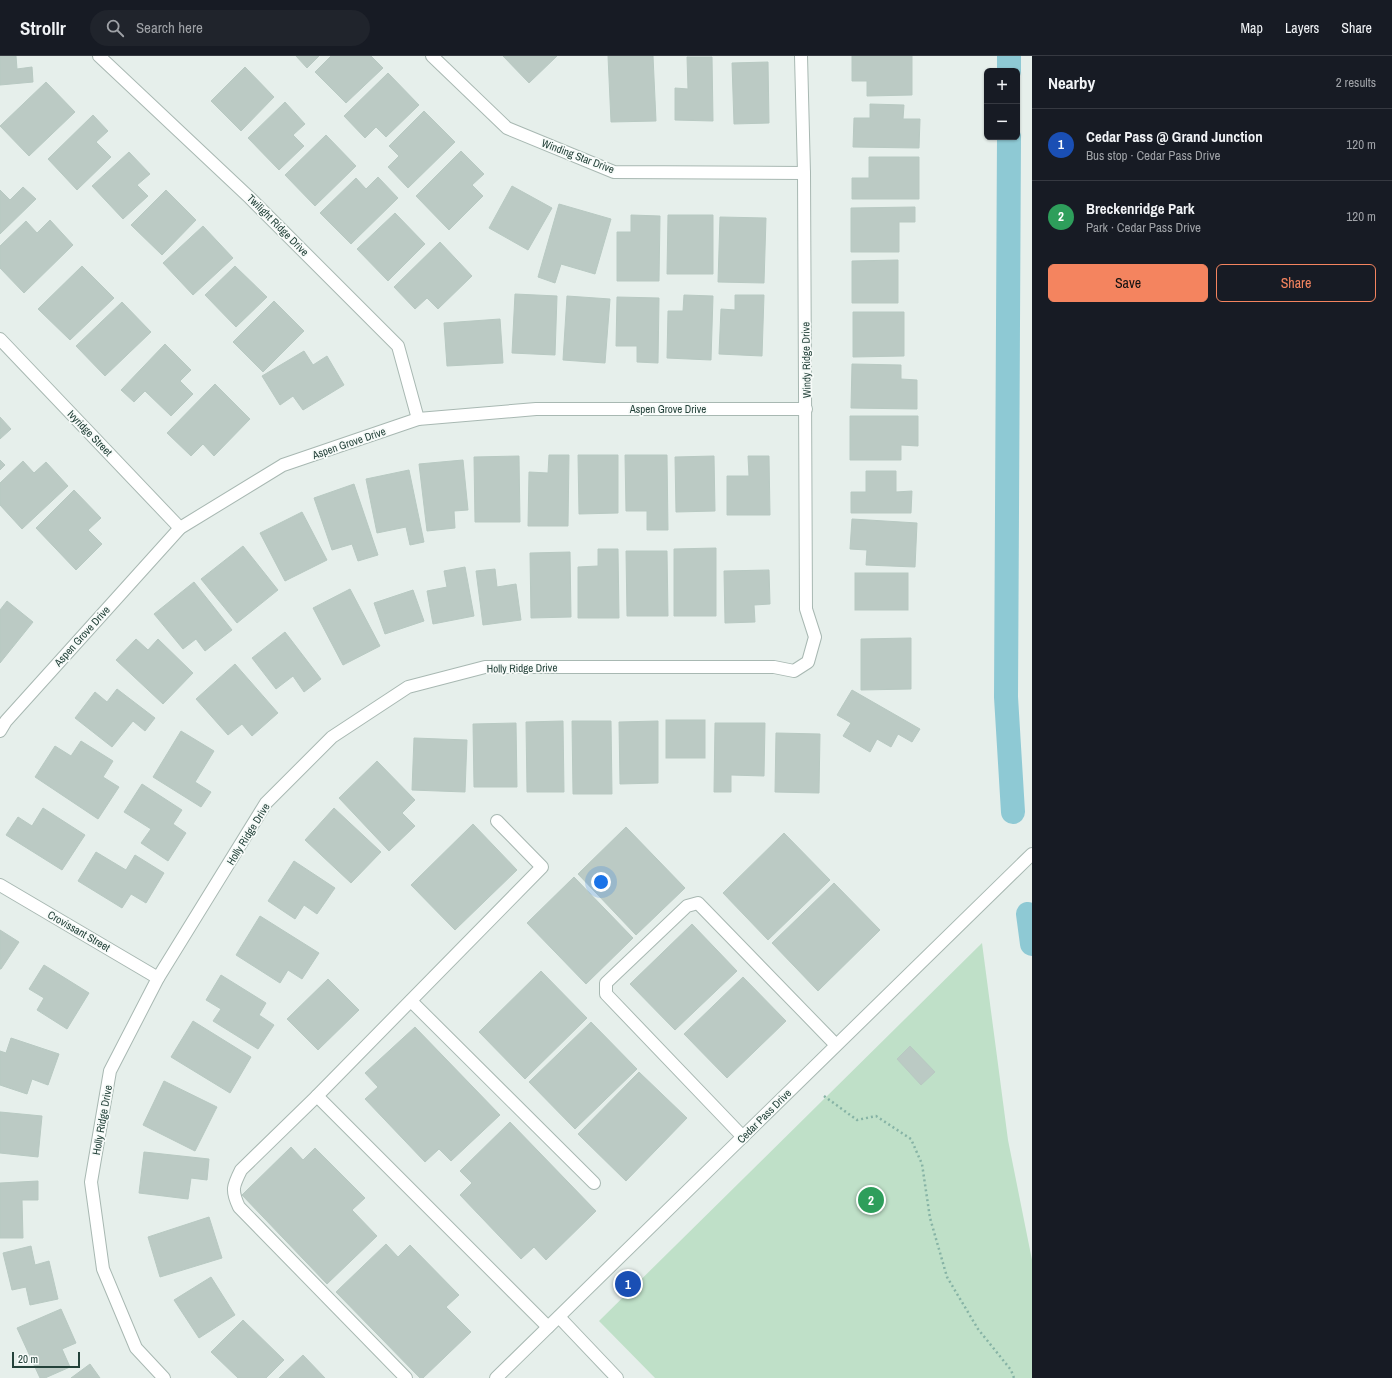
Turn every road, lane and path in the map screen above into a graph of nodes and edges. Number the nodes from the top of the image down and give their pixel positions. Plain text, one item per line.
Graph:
1 (99, 56) edge
2 (432, 56) edge
3 (801, 56) edge
4 (804, 173) junction
5 (0, 339) edge
6 (806, 409) junction
7 (418, 419) junction
8 (180, 528) junction
9 (808, 662) joint
10 (2, 723) edge
11 (497, 821) dead end
12 (1032, 854) edge
13 (0, 885) edge
14 (158, 978) junction
15 (411, 1001) junction
16 (836, 1045) junction
17 (317, 1096) junction
18 (824, 1096) dead end
19 (743, 1136) junction
20 (594, 1183) dead end
21 (559, 1317) junction
22 (548, 1327) junction
23 (164, 1378) edge
24 (406, 1378) edge
25 (496, 1378) edge
26 (617, 1378) edge
27 (1014, 1378) edge

1 - 7 street, Twilight Ridge Drive
2 - 4 street, Winding Star Drive
3 - 4 street, Windy Ridge Drive
4 - 6 street, Windy Ridge Drive
5 - 8 street, Ivyridge Street
6 - 7 street, Aspen Grove Drive
6 - 9 street, Windy Ridge Drive
7 - 8 street, Aspen Grove Drive
8 - 10 street, Aspen Grove Drive
9 - 14 street, Holly Ridge Drive
11 - 15 street
12 - 16 street, Cedar Pass Drive
13 - 14 street, Crovissant Street
14 - 23 street, Holly Ridge Drive
15 - 17 street
15 - 20 street
16 - 19 street, Cedar Pass Drive
16 - 19 street
17 - 22 street
17 - 24 street
18 - 27 path
19 - 21 street, Cedar Pass Drive
21 - 22 street, Cedar Pass Drive
21 - 26 street
22 - 25 street, Cedar Pass Drive

